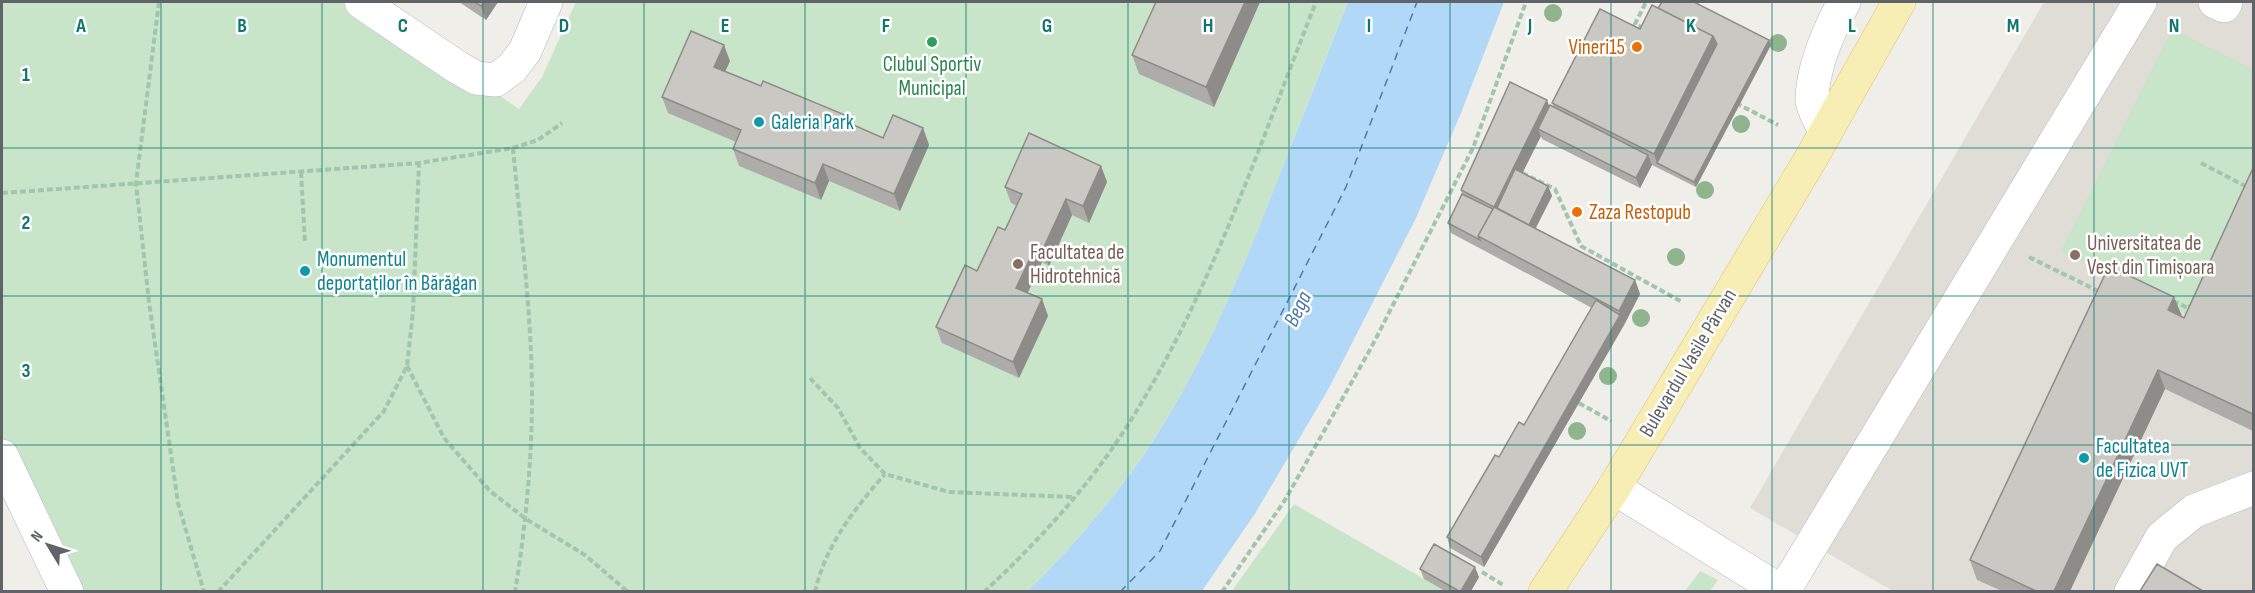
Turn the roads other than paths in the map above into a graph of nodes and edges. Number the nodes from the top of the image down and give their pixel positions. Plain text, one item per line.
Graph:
1 (361, 2) edge
2 (546, 2) edge
3 (1844, 2) edge
4 (1899, 2) edge
5 (2140, 2) edge
6 (2215, 2) edge
7 (2226, 2) edge
8 (1826, 131) junction
9 (2, 456) edge
10 (1614, 488) junction
11 (2253, 488) edge
12 (1769, 588) edge
13 (67, 591) edge
14 (1545, 591) edge
15 (2131, 591) edge

1 - 2 street
3 - 8 street
4 - 8 main road, Bulevardul Vasile Pârvan
5 - 12 street
6 - 7 street
8 - 10 main road, Bulevardul Vasile Pârvan
9 - 13 street
10 - 12 street
10 - 14 main road, Bulevardul Vasile Pârvan
11 - 15 street

